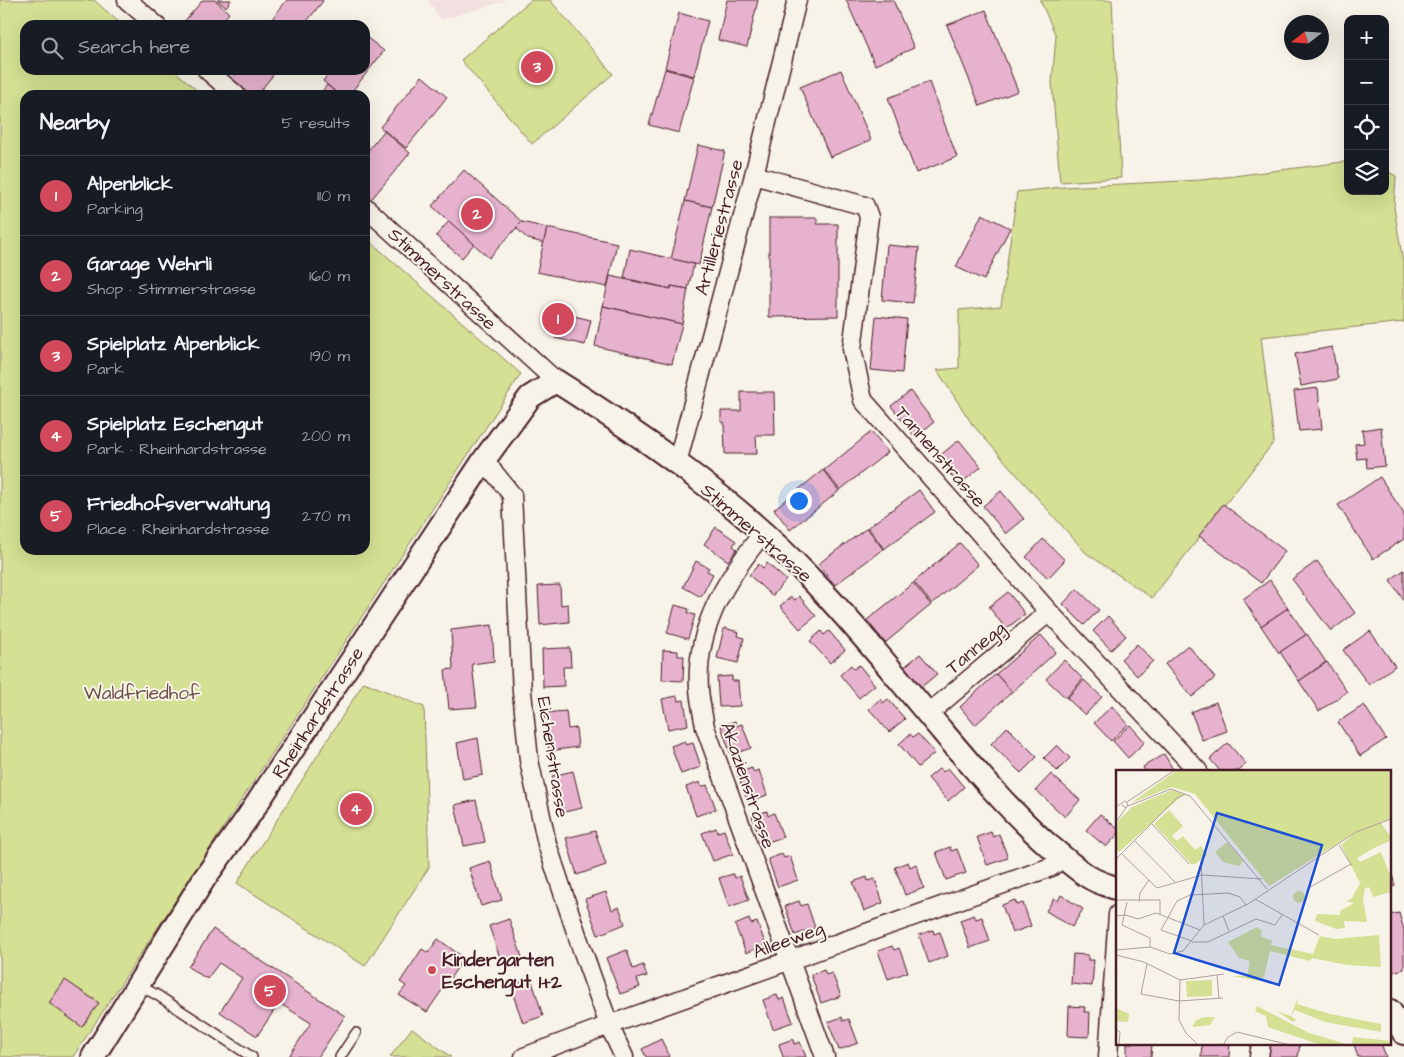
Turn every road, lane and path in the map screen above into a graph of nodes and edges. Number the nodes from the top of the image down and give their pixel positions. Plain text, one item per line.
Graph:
1 (127, 0) edge
2 (797, 0) edge
3 (150, 20) edge
4 (213, 75) edge
5 (230, 90) edge
6 (754, 175) junction
7 (370, 212) edge
8 (556, 381) junction
9 (484, 460) junction
10 (677, 463) junction
11 (763, 533) junction
12 (1050, 612) junction
13 (928, 714) junction
14 (1197, 770) edge
15 (1063, 858) junction
16 (1116, 887) edge
17 (1116, 943) edge
18 (789, 961) junction
19 (138, 985) junction
20 (1392, 1014) edge
21 (609, 1025) junction
22 (356, 1033) dead end
23 (1404, 1033) edge
24 (1260, 1044) edge
25 (93, 1057) edge
26 (252, 1057) edge
27 (340, 1057) edge
28 (524, 1057) edge
29 (624, 1057) edge
30 (825, 1057) edge
31 (1108, 1057) edge
32 (1259, 1057) edge

1 - 3 street
2 - 6 street, Artilleriestrasse
4 - 5 street
6 - 10 street, Artilleriestrasse
6 - 12 street, Tannenstrasse
7 - 8 street, Stimmerstrasse
8 - 9 street, Rheinhardstrasse
8 - 10 street, Stimmerstrasse
9 - 19 street, Rheinhardstrasse
9 - 21 street, Eichenstrasse
10 - 11 street, Stimmerstrasse
11 - 13 street, Stimmerstrasse
11 - 18 street, Akazienstrasse
12 - 13 street, Tannegg
12 - 14 street, Tannenstrasse
13 - 15 street, Stimmerstrasse
15 - 16 street, Stimmerstrasse
15 - 18 street, Alleeweg
17 - 31 street
18 - 21 street, Alleeweg
18 - 30 street, Akazienstrasse
19 - 25 street, Rheinhardstrasse
19 - 26 lane
20 - 23 street
21 - 28 street, Alleeweg
21 - 29 street, Eichenstrasse
22 - 27 lane
24 - 32 street

